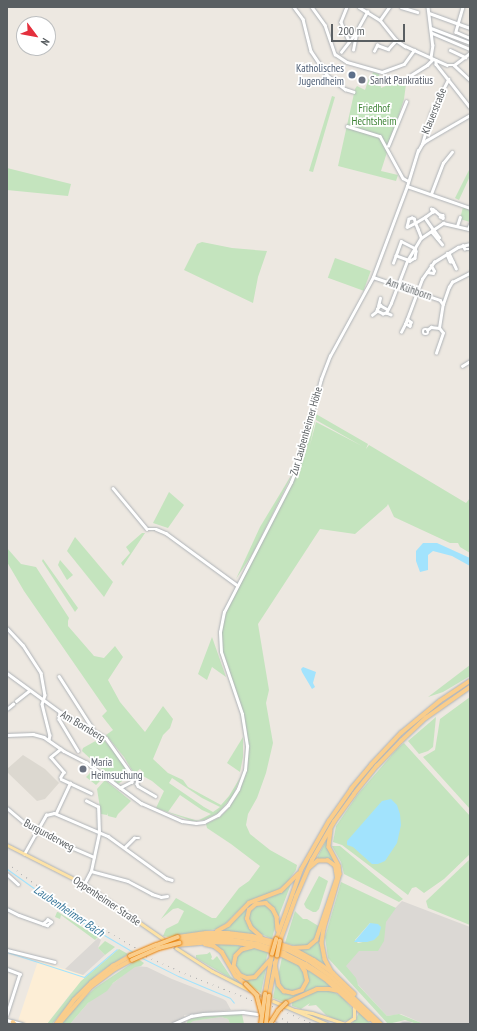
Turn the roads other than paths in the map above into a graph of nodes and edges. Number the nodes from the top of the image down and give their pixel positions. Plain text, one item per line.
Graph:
1 (294, 7) edge
2 (312, 7) edge
3 (347, 7) edge
4 (360, 7) edge
5 (389, 7) edge
6 (401, 7) edge
7 (428, 7) edge
8 (463, 7) edge
9 (367, 12) junction
10 (417, 12) dead end
11 (429, 13) junction
12 (380, 20) junction
13 (459, 23) junction
14 (431, 28) junction
15 (470, 28) edge
16 (356, 33) junction
17 (432, 33) junction
18 (470, 38) edge
19 (396, 40) junction
20 (349, 41) junction
21 (470, 43) edge
22 (470, 49) edge
23 (353, 50) dead end
24 (414, 50) junction
25 (450, 50) dead end
26 (374, 51) dead end
27 (341, 52) dead end
28 (470, 53) edge
29 (465, 57) junction
30 (433, 59) junction
31 (454, 65) junction
32 (411, 75) dead end
33 (448, 79) junction
34 (470, 80) edge
35 (354, 92) dead end
36 (406, 102) dead end
37 (470, 107) edge
38 (470, 115) edge
39 (347, 126) dead end
40 (422, 144) junction
41 (387, 147) junction
42 (452, 152) dead end
43 (408, 181) junction
44 (407, 186) junction
45 (430, 194) junction
46 (470, 208) edge
47 (460, 217) dead end
48 (426, 219) dead end
49 (443, 223) junction
50 (470, 224) edge
51 (457, 226) junction
52 (433, 230) junction
53 (421, 238) junction
54 (442, 244) dead end
55 (470, 244) edge
56 (462, 245) junction
57 (415, 248) junction
58 (470, 249) edge
59 (447, 253) junction
60 (396, 256) junction
61 (407, 261) junction
62 (393, 264) dead end
63 (431, 266) junction
64 (456, 268) dead end
65 (427, 272) junction
66 (470, 273) edge
67 (373, 277) junction
68 (398, 285) junction
69 (418, 292) junction
70 (380, 298) dead end
71 (443, 304) junction
72 (378, 306) junction
73 (377, 311) junction
74 (386, 312) junction
75 (372, 315) dead end
76 (391, 315) dead end
77 (439, 328) junction
78 (427, 330) dead end
79 (401, 332) dead end
80 (436, 353) dead end
81 (470, 361) edge
82 (462, 366) dead end
83 (113, 488) dead end
84 (237, 585) junction
85 (7, 628) edge
86 (7, 673) edge
87 (59, 676) dead end
88 (470, 681) edge
89 (470, 687) edge
90 (29, 691) junction
91 (43, 700) junction
92 (16, 701) dead end
93 (12, 704) dead end
94 (7, 709) edge
95 (60, 712) junction
96 (93, 730) junction
97 (7, 735) edge
98 (49, 740) junction
99 (60, 749) junction
100 (78, 751) dead end
101 (133, 775) junction
102 (70, 783) junction
103 (120, 788) junction
104 (91, 792) dead end
105 (155, 796) dead end
106 (86, 801) dead end
107 (7, 808) edge
108 (56, 813) junction
109 (334, 822) junction
110 (37, 830) junction
111 (99, 833) junction
112 (139, 838) dead end
113 (7, 845) edge
114 (125, 847) junction
115 (23, 855) junction
116 (94, 857) junction
117 (302, 870) junction
118 (308, 870) junction
119 (91, 871) junction
120 (7, 874) edge
121 (172, 880) dead end
122 (18, 884) dead end
123 (84, 884) junction
124 (167, 896) dead end
125 (7, 909) edge
126 (43, 924) dead end
127 (214, 932) junction
128 (278, 932) junction
129 (264, 938) junction
130 (163, 939) tunnel mouth
131 (179, 941) junction
132 (200, 943) junction
133 (158, 946) junction
134 (255, 946) junction
135 (176, 948) tunnel mouth
136 (292, 948) junction
137 (7, 950) edge
138 (131, 958) junction
139 (271, 959) junction
140 (55, 962) dead end
141 (275, 963) junction
142 (299, 963) junction
143 (7, 969) edge
144 (333, 973) junction
145 (249, 990) dead end
146 (340, 992) junction
147 (273, 1001) tunnel mouth
148 (354, 1006) junction
149 (366, 1008) junction
150 (295, 1010) junction
151 (257, 1014) dead end
152 (262, 1014) junction
153 (7, 1015) edge
154 (7, 1020) edge
155 (14, 1023) edge
156 (22, 1024) edge
157 (56, 1024) edge
158 (59, 1024) edge
159 (173, 1024) edge
160 (262, 1024) edge
161 (266, 1024) edge
162 (273, 1024) edge
163 (327, 1024) edge
164 (376, 1024) edge
165 (381, 1024) edge
166 (402, 1024) edge
167 (409, 1024) edge

1 - 35 street
2 - 24 street
3 - 20 street
4 - 9 street
5 - 12 street
6 - 10 street
7 - 11 street
8 - 13 street
9 - 12 street
9 - 16 street
11 - 13 street
11 - 14 street
12 - 19 street
13 - 15 street
13 - 18 street
14 - 17 street
14 - 21 street
16 - 20 street
16 - 23 street
17 - 22 street
17 - 30 street
19 - 24 street
19 - 26 street
20 - 27 street
24 - 30 street
25 - 29 street
28 - 29 street
29 - 31 street
30 - 31 street
30 - 32 street
30 - 33 street
31 - 34 street
33 - 37 street
33 - 40 street, Klauerstraße
36 - 41 street
38 - 40 street
39 - 41 street
40 - 43 street, Zur Laubenheimer Höhe
41 - 43 street
42 - 45 street
43 - 44 street, Zur Laubenheimer Höhe
44 - 45 street
44 - 67 street, Zur Laubenheimer Höhe
45 - 46 street
47 - 51 street
48 - 52 street
49 - 51 street
49 - 52 street
49 - 53 street
50 - 51 street
52 - 53 street
52 - 54 street
53 - 57 street
55 - 56 street
56 - 58 street
56 - 59 street
57 - 60 street
57 - 61 street
57 - 61 street
59 - 63 street
59 - 64 street
60 - 61 street
60 - 62 street
61 - 68 street
63 - 65 street
63 - 65 street
65 - 69 street
66 - 71 street
67 - 68 street, Am Kühborn
67 - 84 street, Zur Laubenheimer Höhe
68 - 69 street, Am Kühborn
68 - 74 street
69 - 71 street, Am Kühborn
69 - 79 street
70 - 72 street
71 - 77 street
72 - 73 street
72 - 74 street
73 - 74 street
73 - 75 street
74 - 76 street
77 - 78 street
77 - 80 street
81 - 82 street
83 - 84 street
84 - 103 street, Zur Laubenheimer Höhe
85 - 91 street
86 - 90 street, Am Bornberg
87 - 96 street
88 - 117 highway
89 - 109 highway
90 - 91 street, Am Bornberg
90 - 92 street
91 - 95 street, Am Bornberg
91 - 98 street
93 - 94 street
95 - 96 street, Am Bornberg
95 - 100 street
96 - 101 street, Am Bornberg
97 - 98 street
98 - 99 street
99 - 102 street
99 - 103 street
101 - 103 street
101 - 105 street, Am Bornberg
102 - 104 street
102 - 108 street
106 - 111 street
107 - 110 street, Burgunderweg
108 - 110 street
108 - 111 street
109 - 118 highway
109 - 144 highway
110 - 115 street
110 - 116 street, Burgunderweg
111 - 114 street
111 - 116 street
112 - 114 street
113 - 115 main road, Oppenheimer Straße
114 - 121 street
115 - 123 main road, Oppenheimer Straße
116 - 119 street
117 - 127 highway
117 - 128 highway
118 - 136 highway
118 - 141 highway, bridge
119 - 123 street
119 - 124 street
120 - 122 street
123 - 130 main road, Oppenheimer Straße
125 - 126 street
127 - 129 highway
127 - 131 highway
128 - 129 highway
128 - 139 highway, bridge
129 - 136 highway
131 - 132 highway
131 - 133 highway, bridge
131 - 133 highway, bridge
131 - 149 highway
131 - 164 highway
132 - 134 highway
132 - 152 highway, bridge
133 - 138 highway, bridge
134 - 139 highway
134 - 142 highway
135 - 145 main road
136 - 144 highway
137 - 140 street
138 - 157 highway
138 - 158 highway
139 - 152 highway, bridge
141 - 142 highway
141 - 161 highway, bridge
142 - 146 highway
143 - 153 street
144 - 149 highway
146 - 148 highway
146 - 162 highway, bridge
147 - 150 main road
148 - 150 main road
148 - 164 highway
149 - 165 highway
150 - 163 main road
151 - 159 street
152 - 160 highway, bridge
154 - 155 street
155 - 156 street
166 - 167 main road

